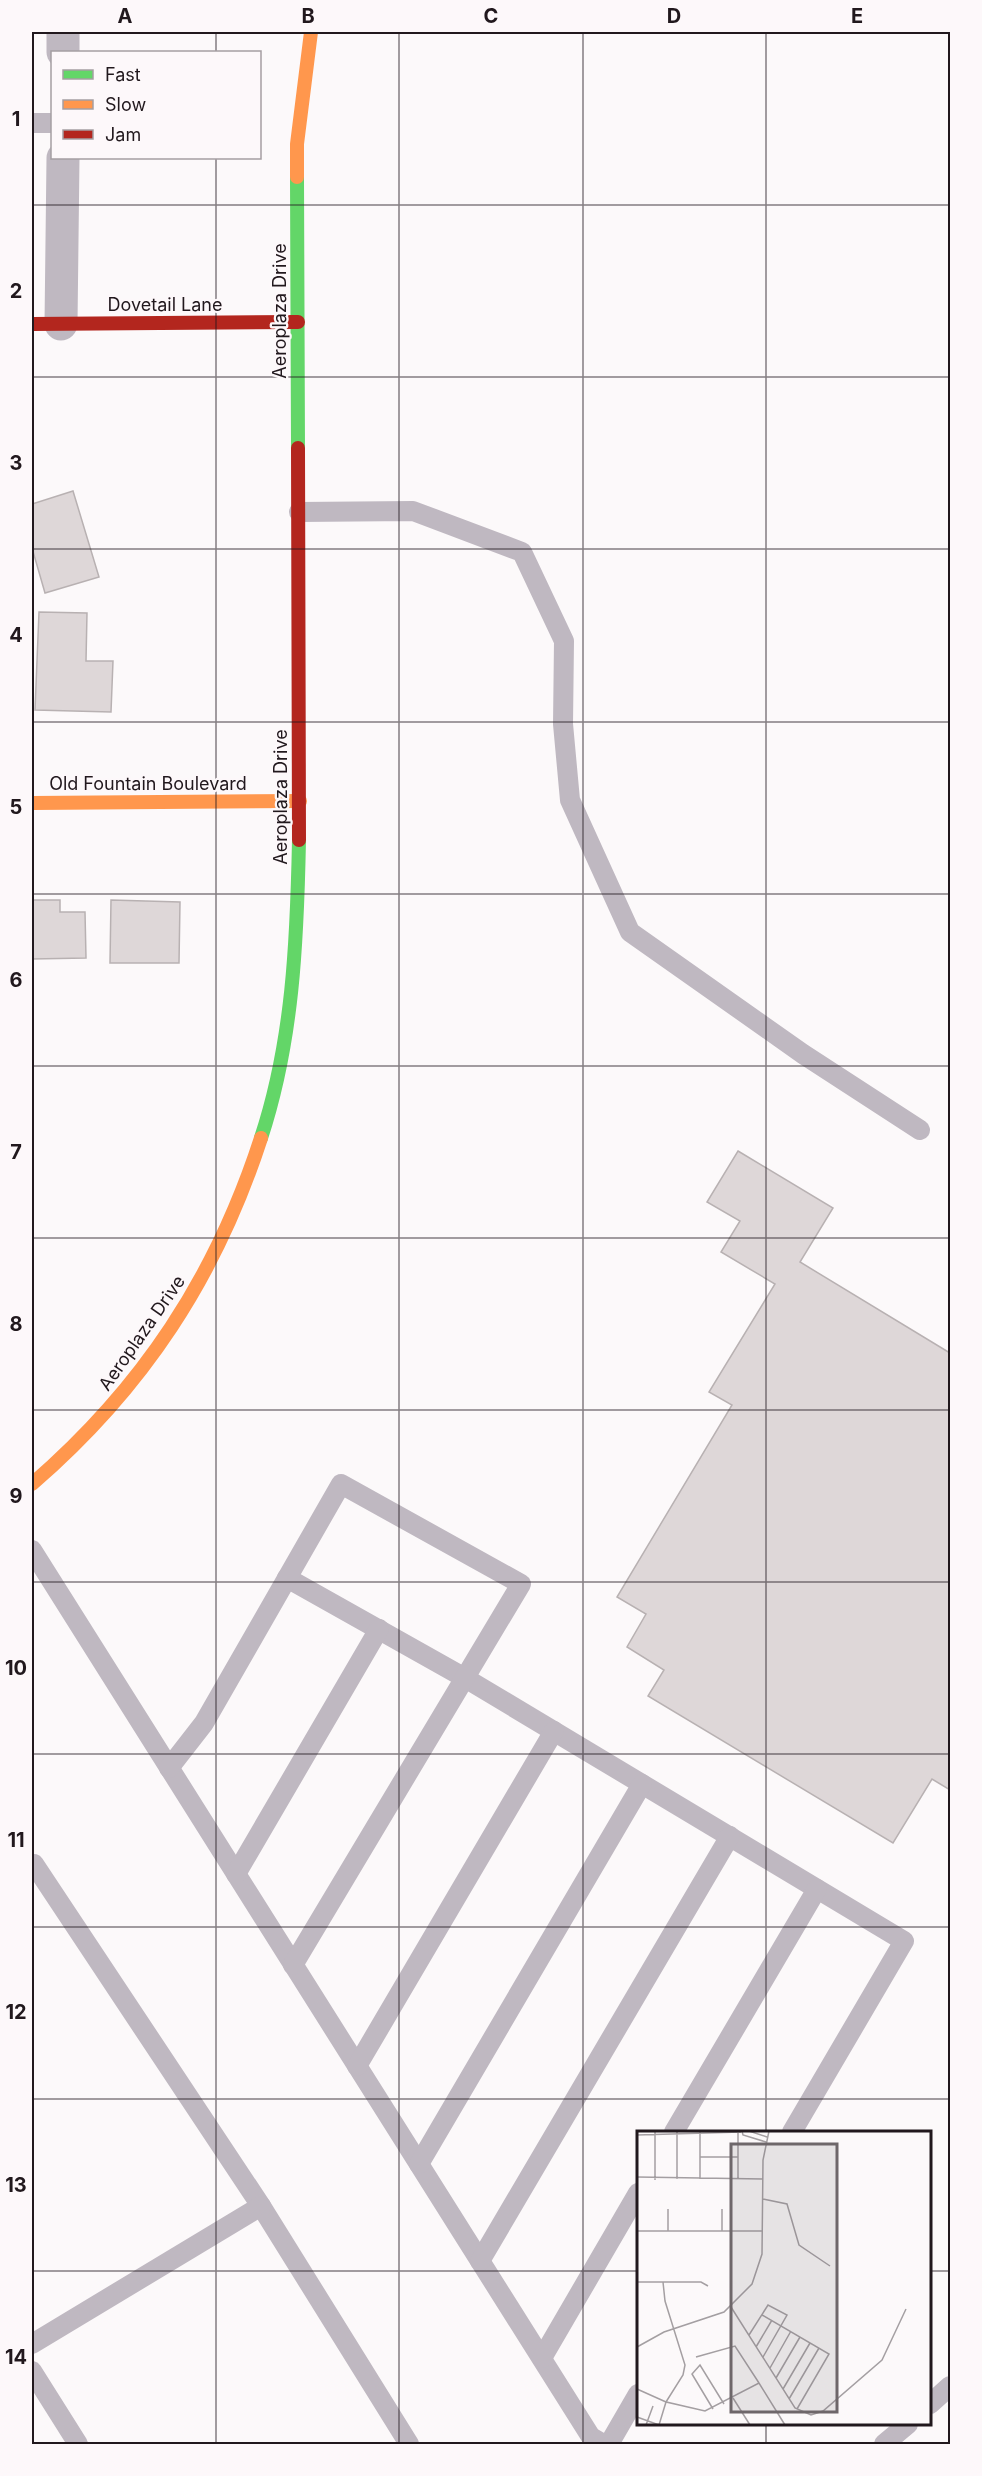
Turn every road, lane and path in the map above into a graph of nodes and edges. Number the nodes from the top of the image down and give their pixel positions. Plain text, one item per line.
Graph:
1 (63, 32) edge
2 (310, 32) edge
3 (63, 51) edge
4 (32, 123) edge
5 (51, 123) edge
6 (63, 159) edge
7 (298, 322) junction
8 (46, 324) edge
9 (299, 512) junction
10 (300, 801) junction
11 (32, 803) edge
12 (920, 1130) dead end
13 (32, 1484) edge
14 (32, 1550) edge
15 (287, 1578) junction
16 (379, 1629) junction
17 (465, 1678) junction
18 (554, 1731) junction
19 (169, 1768) junction
20 (642, 1784) junction
21 (730, 1836) junction
22 (32, 1863) edge
23 (236, 1874) junction
24 (817, 1889) junction
25 (293, 1965) junction
26 (357, 2066) junction
27 (675, 2131) edge
28 (793, 2131) edge
29 (419, 2164) junction
30 (637, 2196) edge
31 (261, 2206) junction
32 (480, 2261) junction
33 (32, 2344) edge
34 (542, 2358) junction
35 (32, 2371) edge
36 (951, 2386) edge
37 (637, 2397) edge
38 (931, 2403) edge
39 (907, 2425) edge
40 (78, 2445) edge
41 (409, 2445) edge
42 (603, 2445) edge
43 (609, 2445) edge
44 (884, 2445) edge

1 - 3 street
2 - 7 street, Aeroplaza Drive
4 - 5 lane
6 - 8 street
7 - 8 street, Dovetail Lane
7 - 9 street, Aeroplaza Drive
9 - 10 street, Aeroplaza Drive
9 - 12 lane
10 - 11 street, Old Fountain Boulevard
10 - 13 street, Aeroplaza Drive
14 - 19 lane
15 - 16 lane
15 - 17 lane
15 - 19 lane
16 - 17 lane
16 - 23 lane
17 - 18 lane
17 - 25 lane
18 - 20 lane
18 - 26 lane
19 - 23 lane
20 - 21 lane
20 - 29 lane
21 - 24 lane
21 - 32 lane
22 - 31 lane
23 - 25 lane
24 - 27 lane
24 - 28 lane
25 - 26 lane
26 - 29 lane
29 - 32 lane
30 - 34 lane
31 - 33 lane
31 - 41 lane
32 - 34 lane
34 - 42 lane
35 - 40 lane
36 - 38 lane
37 - 43 lane
39 - 44 lane

